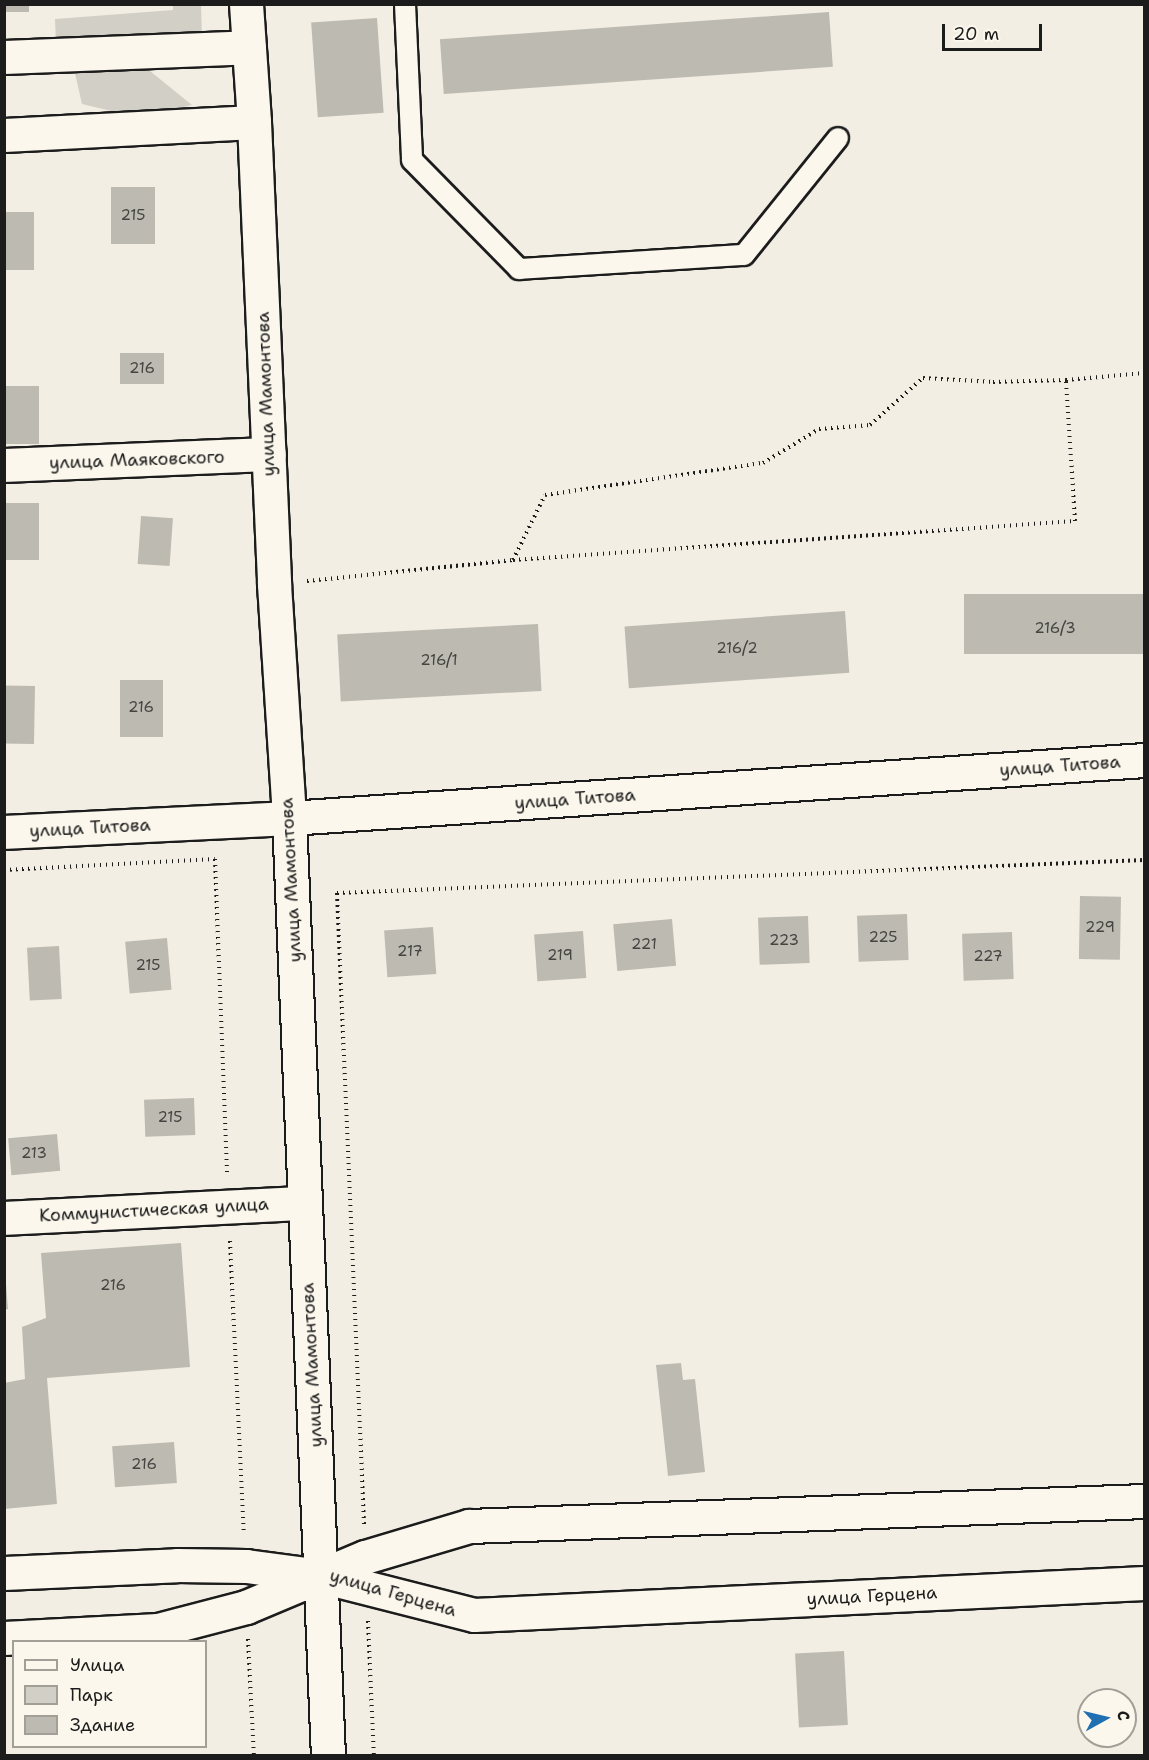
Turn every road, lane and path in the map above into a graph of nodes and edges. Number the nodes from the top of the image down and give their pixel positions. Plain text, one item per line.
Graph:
1 (246, 4) edge
2 (405, 4) edge
3 (249, 47) junction
4 (4, 57) edge
5 (254, 122) junction
6 (4, 135) edge
7 (837, 138) dead end
8 (1144, 373) edge
9 (1066, 380) junction
10 (269, 454) junction
11 (4, 465) edge
12 (513, 560) junction
13 (274, 584) junction
14 (1144, 760) edge
15 (290, 818) junction
16 (4, 832) edge
17 (1144, 860) edge
18 (304, 1203) junction
19 (4, 1218) edge
20 (1144, 1501) edge
21 (365, 1557) junction
22 (4, 1573) edge
23 (321, 1576) junction
24 (1144, 1583) edge
25 (367, 1590) junction
26 (4, 1638) edge
27 (328, 1755) edge
28 (374, 1755) edge

1 - 3 street, улица Мамонтова
2 - 7 lane
3 - 4 street
3 - 5 street, улица Мамонтова
5 - 6 street
5 - 10 street, улица Мамонтова
8 - 9 path
9 - 12 path
9 - 12 path
10 - 11 street, улица Маяковского
10 - 13 street, улица Мамонтова
12 - 13 path
13 - 15 street, улица Мамонтова
14 - 15 street, улица Титова
15 - 16 street, улица Титова
15 - 18 street, улица Мамонтова
17 - 21 path
18 - 19 street, Коммунистическая улица
18 - 23 street, улица Мамонтова
20 - 21 street, улица Герцена
21 - 23 street, улица Герцена
22 - 23 street
23 - 25 street, улица Герцена
23 - 26 street
23 - 27 street, улица Мамонтова
24 - 25 street, улица Герцена
25 - 28 path

